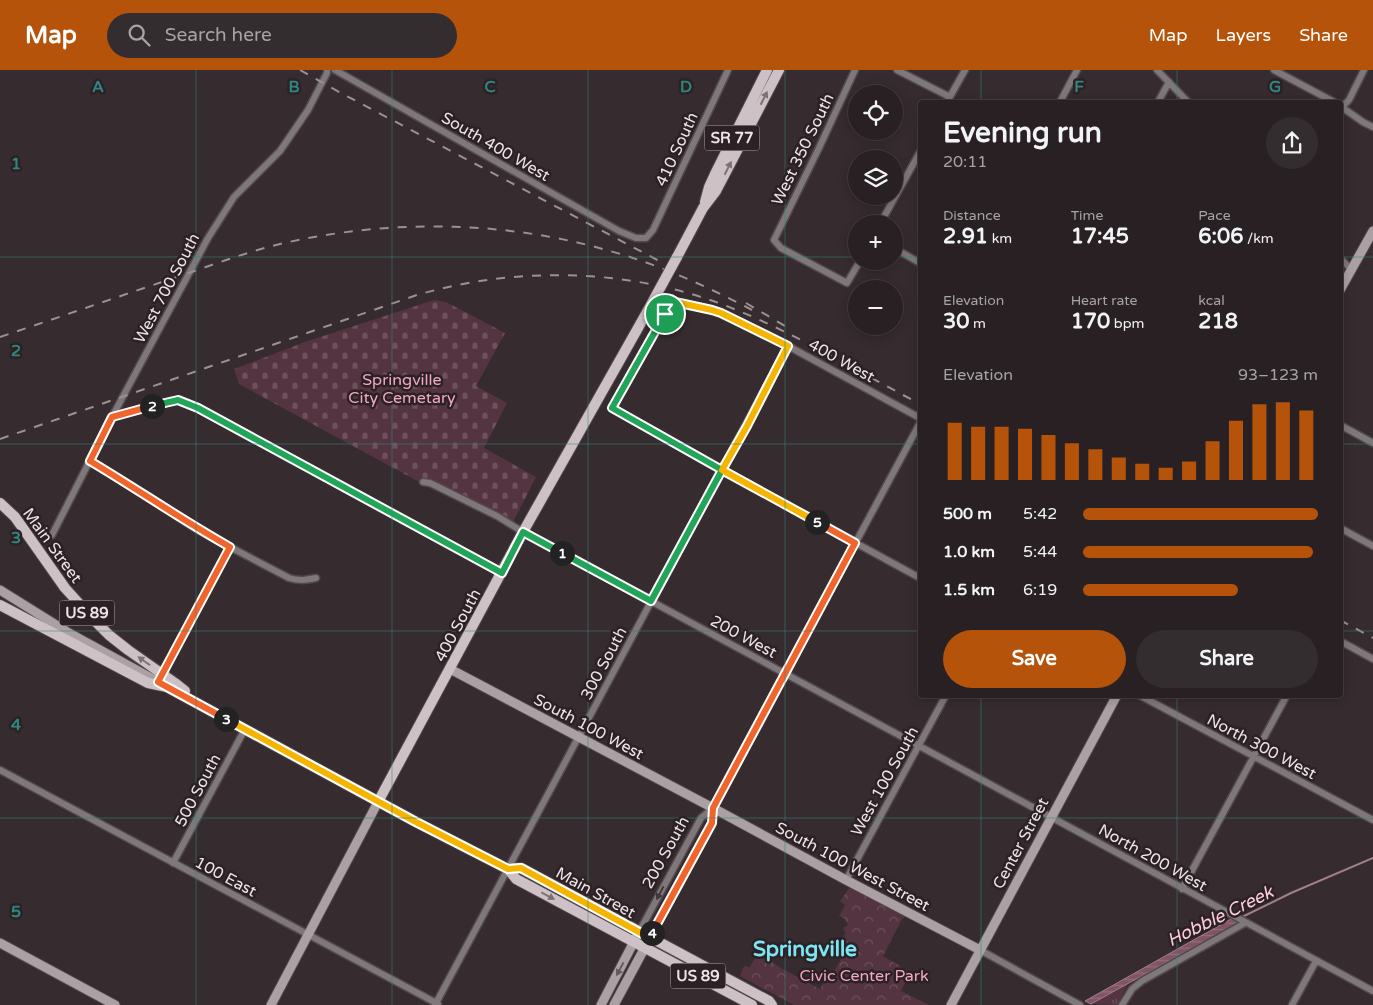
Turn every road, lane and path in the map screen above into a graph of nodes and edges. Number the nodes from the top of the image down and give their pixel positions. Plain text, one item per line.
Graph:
1 (327, 70) edge
2 (335, 70) edge
3 (728, 70) edge
4 (767, 70) edge
5 (779, 70) edge
6 (855, 70) edge
7 (897, 70) edge
8 (965, 70) edge
9 (1077, 70) edge
10 (1157, 70) edge
11 (1274, 70) edge
12 (1364, 70) edge
13 (1169, 82) junction
14 (949, 100) edge
15 (1061, 100) edge
16 (1159, 100) edge
17 (1186, 100) edge
18 (1330, 100) edge
19 (1343, 104) edge
20 (1343, 107) edge
21 (1373, 127) edge
22 (918, 156) edge
23 (703, 208) junction
24 (885, 215) edge
25 (1373, 231) edge
26 (646, 238) joint
27 (903, 253) edge
28 (1343, 261) edge
29 (918, 262) edge
30 (1351, 269) junction
31 (855, 270) edge
32 (1343, 284) edge
33 (788, 346) junction
34 (112, 417) junction
35 (918, 417) edge
36 (918, 427) edge
37 (1343, 428) edge
38 (1373, 444) edge
39 (90, 461) junction
40 (722, 470) junction
41 (422, 482) dead end
42 (0, 503) edge
43 (1343, 530) edge
44 (523, 532) junction
45 (52, 535) dead end
46 (855, 543) junction
47 (1373, 546) edge
48 (230, 547) junction
49 (502, 573) junction
50 (918, 577) edge
51 (316, 578) dead end
52 (0, 590) edge
53 (651, 601) junction
54 (0, 605) edge
55 (1343, 643) edge
56 (1373, 659) edge
57 (450, 669) junction
58 (786, 674) junction
59 (163, 681) junction
60 (944, 698) edge
61 (1115, 698) edge
62 (1145, 698) edge
63 (1285, 698) edge
64 (245, 729) junction
65 (579, 738) junction
66 (918, 747) junction
67 (1254, 757) junction
68 (0, 770) edge
69 (378, 802) junction
70 (713, 808) junction
71 (1051, 817) junction
72 (1373, 820) edge
73 (173, 863) junction
74 (508, 869) junction
75 (846, 880) junction
76 (1182, 889) junction
77 (1245, 923) junction
78 (308, 934) junction
79 (636, 937) junction
80 (650, 938) junction
81 (0, 944) edge
82 (644, 947) junction
83 (980, 950) junction
84 (1316, 961) junction
85 (1373, 991) edge
86 (437, 1004) edge
87 (1078, 1004) edge
88 (115, 1005) edge
89 (271, 1005) edge
90 (601, 1005) edge
91 (614, 1005) edge
92 (752, 1005) edge
93 (772, 1005) edge
94 (951, 1005) edge
95 (1122, 1005) edge
96 (1292, 1005) edge

1 - 34 street, West 700 South
2 - 26 street, South 400 West
3 - 26 street, 410 South
4 - 23 main road, 400 South / SR 77
23 -> 5 main road, 400 South / SR 77
6 - 31 street, West 350 South
7 - 14 street
8 - 14 street
9 - 15 street
10 - 13 street
11 - 18 street
12 - 19 street
13 - 16 street
13 - 17 street
20 - 21 street
22 - 24 street
23 - 44 main road, 400 South / SR 77, bridge
25 - 30 street
27 - 29 street
28 - 30 street
30 - 32 street
33 - 35 street, 400 West
33 - 40 street, 300 South
33 - 40 street, 400 West
34 - 39 street, West 700 South
34 - 49 street
36 - 46 street
37 - 38 street
39 - 45 street, West 700 South
39 - 48 street
40 - 46 street
40 - 53 street, 300 South
41 - 44 street, 200 West
59 -> 42 main road, Main Street / US 89
43 - 47 street
44 - 49 main road, 400 South / SR 77
44 - 53 street, 200 West
46 - 50 street
46 - 58 street
48 - 51 street
48 - 59 street
49 - 57 main road, 400 South / SR 77
52 - 59 street
53 - 58 street, 200 West
53 - 65 street, 300 South
54 - 59 main road, Main Street / US 89
55 - 56 street
57 - 65 street, South 100 West
57 - 69 main road, 400 South / SR 77
58 - 66 street, 200 West
58 - 70 street
59 - 64 main road, Main Street / US 89
60 - 66 street, West 100 South
61 - 71 street, Center Street
62 - 67 street, North 300 West
63 - 67 street
64 - 69 main road, Main Street / US 89
64 - 73 street, 500 South
65 - 70 street, South 100 West
65 - 74 street, 300 South
66 - 71 street, 200 West
66 - 75 street, West 100 South
67 - 72 street, North 300 West
67 - 76 street
68 - 73 street, 100 East
69 - 74 main road, Main Street / US 89
69 - 78 street, 400 South
70 - 75 street, South 100 West Street
70 -> 79 street, 200 South
70 - 80 street, 200 South
71 - 76 street, North 200 West
71 - 83 street, Center Street
73 - 78 street, 100 East
74 - 79 main road, Main Street / US 89
74 - 86 street, 300 South
75 - 83 street, South 100 West Street
76 - 77 street, North 200 West
77 - 84 street, North 200 West
77 - 95 street
78 - 86 street, 100 East
78 - 89 street, 400 South
79 - 80 main road, Main Street / US 89
79 - 82 main road, Main Street / US 89
79 -> 90 street, 200 South
80 - 82 street, 200 South
80 - 93 main road, Main Street / US 89
81 - 88 street
82 - 91 street, 200 South
82 - 92 main road, Main Street / US 89
83 - 87 street
83 - 94 street, Center Street
84 - 85 street, North 200 West
84 - 96 street

